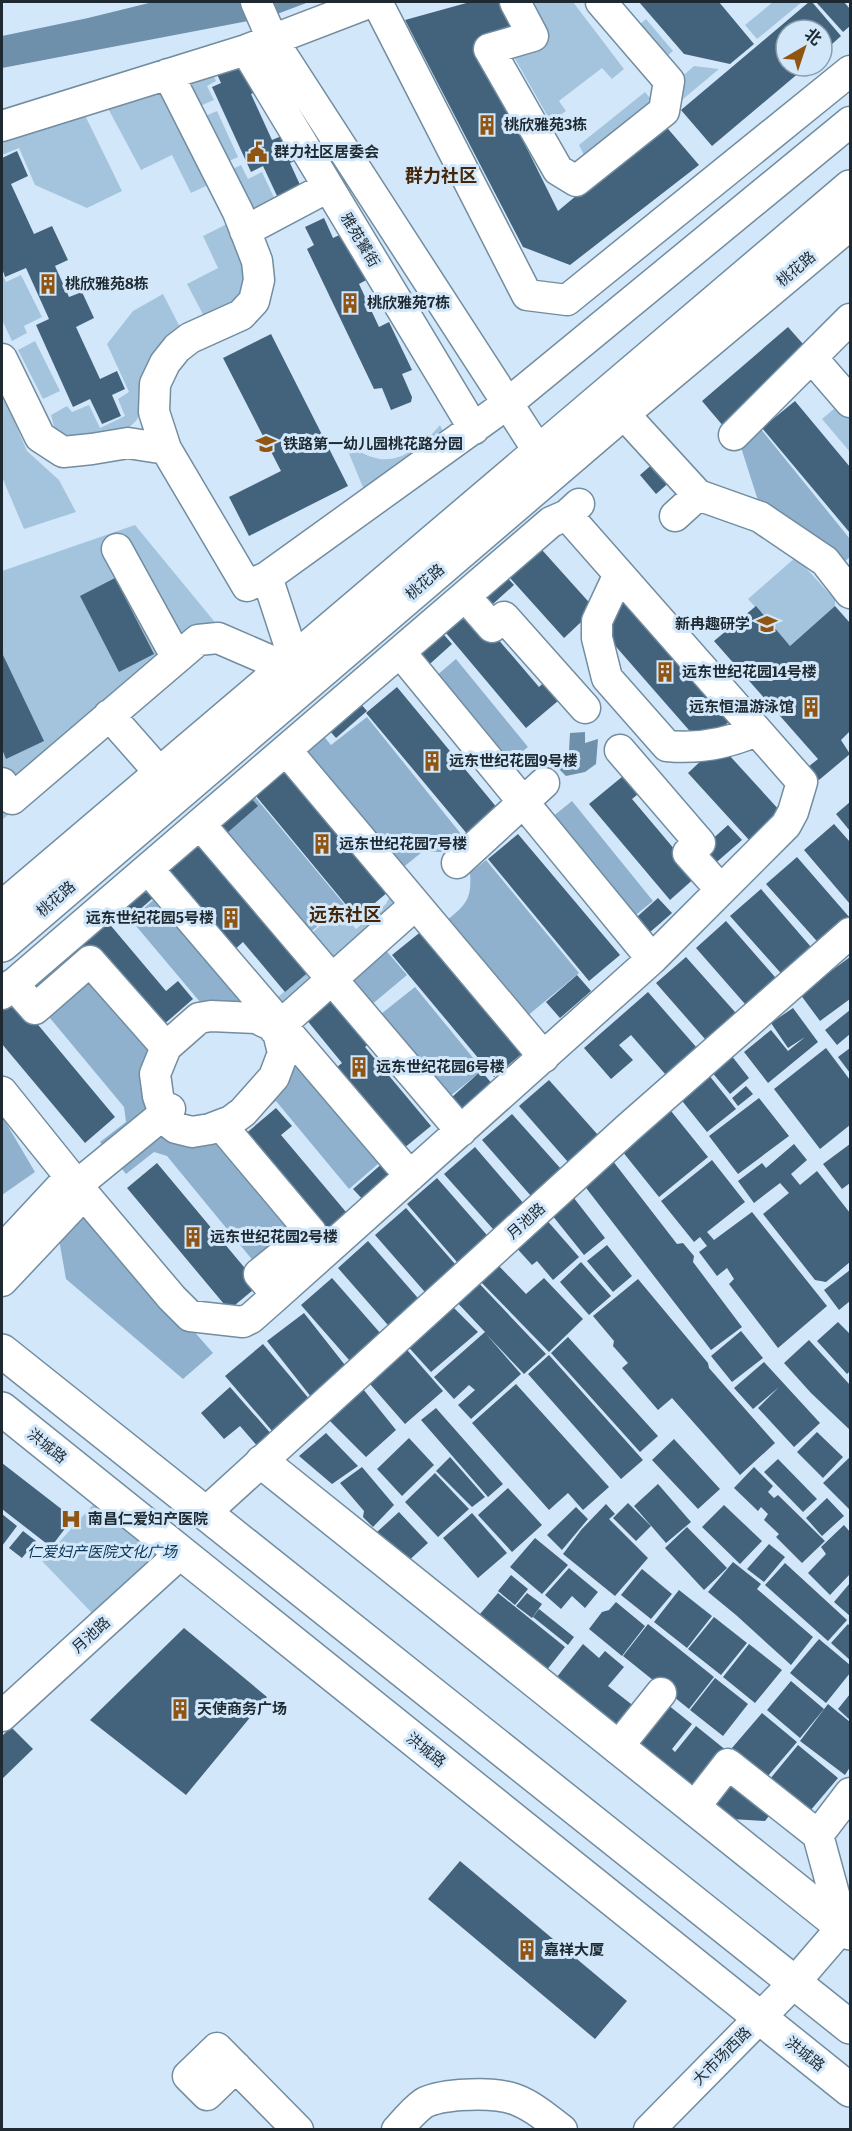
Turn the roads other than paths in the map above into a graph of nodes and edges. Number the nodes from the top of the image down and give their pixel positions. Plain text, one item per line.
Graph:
1 (256, 2) edge
2 (371, 2) edge
3 (377, 2) edge
4 (516, 2) edge
5 (601, 2) edge
6 (260, 46) junction
7 (850, 71) edge
8 (168, 74) junction
9 (850, 122) edge
10 (2, 126) edge
11 (328, 187) junction
12 (850, 187) edge
13 (850, 223) edge
14 (245, 231) junction
15 (850, 319) edge
16 (812, 358) junction
17 (2, 359) edge
18 (850, 402) edge
19 (507, 404) junction
20 (154, 412) junction
21 (623, 413) junction
22 (474, 429) junction
23 (734, 435) dead end
24 (128, 443) junction
25 (166, 449) junction
26 (545, 462) junction
27 (698, 495) junction
28 (573, 509) junction
29 (675, 516) dead end
30 (117, 549) dead end
31 (619, 574) junction
32 (267, 577) junction
33 (850, 593) edge
34 (465, 596) junction
35 (400, 652) junction
36 (177, 658) junction
37 (290, 663) junction
38 (585, 708) dead end
39 (114, 712) junction
40 (756, 731) junction
41 (286, 750) junction
42 (620, 750) dead end
43 (164, 769) junction
44 (2, 783) edge
45 (533, 793) junction
46 (200, 824) junction
47 (457, 863) dead end
48 (148, 869) junction
49 (721, 890) junction
50 (415, 905) junction
51 (2, 908) edge
52 (850, 933) edge
53 (2, 945) edge
54 (652, 959) junction
55 (332, 979) junction
56 (7, 989) edge
57 (278, 1028) junction
58 (166, 1047) junction
59 (544, 1057) junction
60 (2, 1092) edge
61 (167, 1111) junction
62 (221, 1125) junction
63 (461, 1131) junction
64 (410, 1176) junction
65 (77, 1185) junction
66 (2, 1251) edge
67 (2, 1281) edge
68 (277, 1295) junction
69 (2, 1352) edge
70 (2, 1409) edge
71 (262, 1462) junction
72 (205, 1513) junction
73 (181, 1553) junction
74 (661, 1693) dead end
75 (2, 1716) edge
76 (617, 1748) junction
77 (850, 1794) edge
78 (693, 1809) junction
79 (818, 1836) junction
80 (849, 1927) edge
81 (795, 1982) junction
82 (759, 2018) junction
83 (850, 2027) edge
84 (236, 2067) dead end
85 (850, 2090) edge
86 (298, 2130) edge
87 (397, 2130) edge
88 (562, 2130) edge
89 (649, 2130) edge

1 - 6 street
2 - 6 street
3 - 7 street
4 - 5 street
6 - 8 street
6 - 11 street, 雅苑饕街
6 - 19 street
8 - 10 street
8 - 14 street
9 - 19 street
11 - 14 street
11 - 22 street, 雅苑饕街
12 - 26 main road, 桃花路
13 - 21 main road, 桃花路
14 - 20 street
15 - 16 street
16 - 18 street
16 - 23 street
17 - 24 street
19 - 22 street
19 - 26 street
20 - 24 street
20 - 25 street
21 - 26 main road, 桃花路
21 - 27 street
22 - 32 street
24 - 25 street
25 - 32 street
26 - 28 street
26 - 37 main road, 桃花路
26 - 53 main road, 桃花路
27 - 29 street
27 - 33 street
28 - 31 street
28 - 34 street
30 - 36 street
31 - 40 street
31 - 40 street
32 - 37 street
34 - 35 street
34 - 38 street
35 - 41 street
35 - 45 street
36 - 37 street
36 - 39 street
37 - 43 main road, 桃花路
39 - 43 street
39 - 44 street
40 - 49 street
41 - 46 street
41 - 50 street
42 - 49 street
43 - 51 main road, 桃花路
45 - 47 street
45 - 54 street
46 - 48 street
46 - 55 street
48 - 56 street
48 - 57 street
49 - 54 street
50 - 55 street
50 - 59 street
52 - 71 street, 月池路
54 - 59 street
55 - 57 street
55 - 63 street
56 - 58 street
57 - 58 street
57 - 62 street
57 - 64 street
58 - 61 street
59 - 63 street
60 - 65 street
61 - 62 street
61 - 65 street
62 - 68 street
63 - 64 street
64 - 68 street
65 - 66 street
65 - 67 street
65 - 68 street
69 - 72 main road
70 - 73 main road, 洪城路
71 - 72 street, 月池路
71 - 76 main road
72 - 81 main road
73 - 75 street, 月池路
73 - 82 main road, 洪城路
74 - 76 street
76 - 78 main road
77 - 79 street
78 - 79 street
78 - 80 main road
79 - 80 street
80 - 81 street, 大市场西路
81 - 82 street, 大市场西路
81 - 83 main road
82 - 85 main road, 洪城路
82 - 89 street, 大市场西路
84 - 86 street
87 - 88 street

